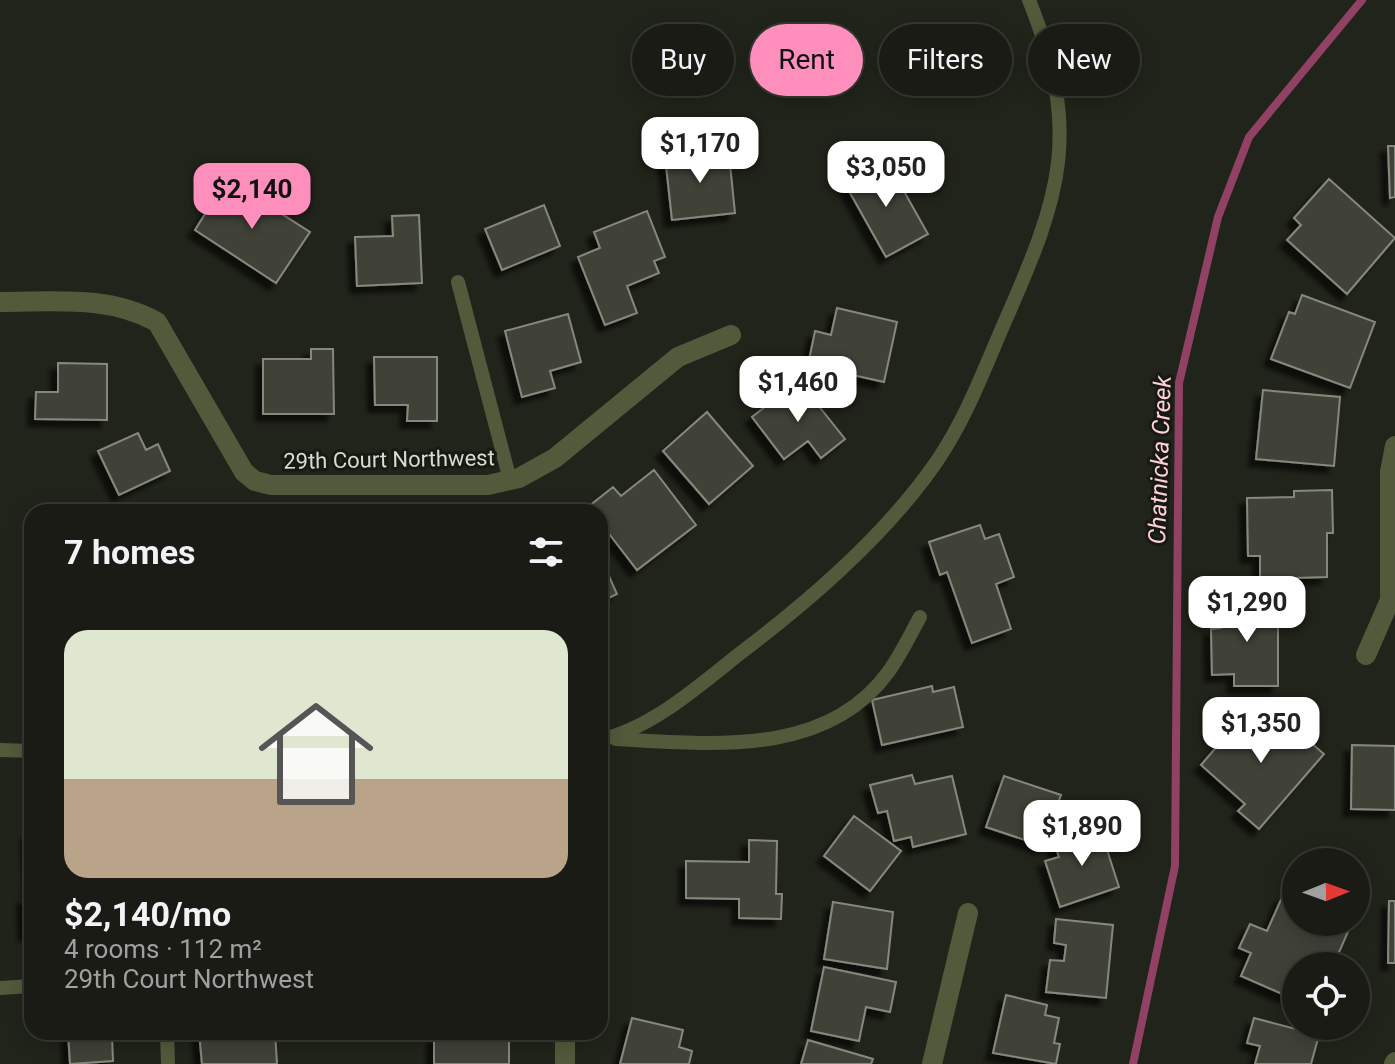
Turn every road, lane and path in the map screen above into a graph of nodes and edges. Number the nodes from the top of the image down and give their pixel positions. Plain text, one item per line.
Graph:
1 (1029, 0) edge
2 (458, 282) dead end
3 (0, 302) edge
4 (731, 335) dead end
5 (1395, 446) edge
6 (510, 480) junction
7 (920, 617) dead end
8 (1366, 655) dead end
9 (608, 738) edge
10 (608, 739) edge
11 (0, 750) edge
12 (24, 751) edge
13 (968, 913) dead end
14 (24, 986) edge
15 (0, 988) edge
16 (167, 1040) edge
17 (565, 1040) edge
18 (168, 1064) edge
19 (565, 1064) edge
20 (932, 1064) edge

1 - 9 lane
2 - 6 lane
3 - 6 street, 29th Court Northwest
4 - 6 street, 29th Court Northwest
5 - 8 street
7 - 10 lane
11 - 12 lane
13 - 20 street
14 - 15 lane
16 - 18 lane
17 - 19 street

